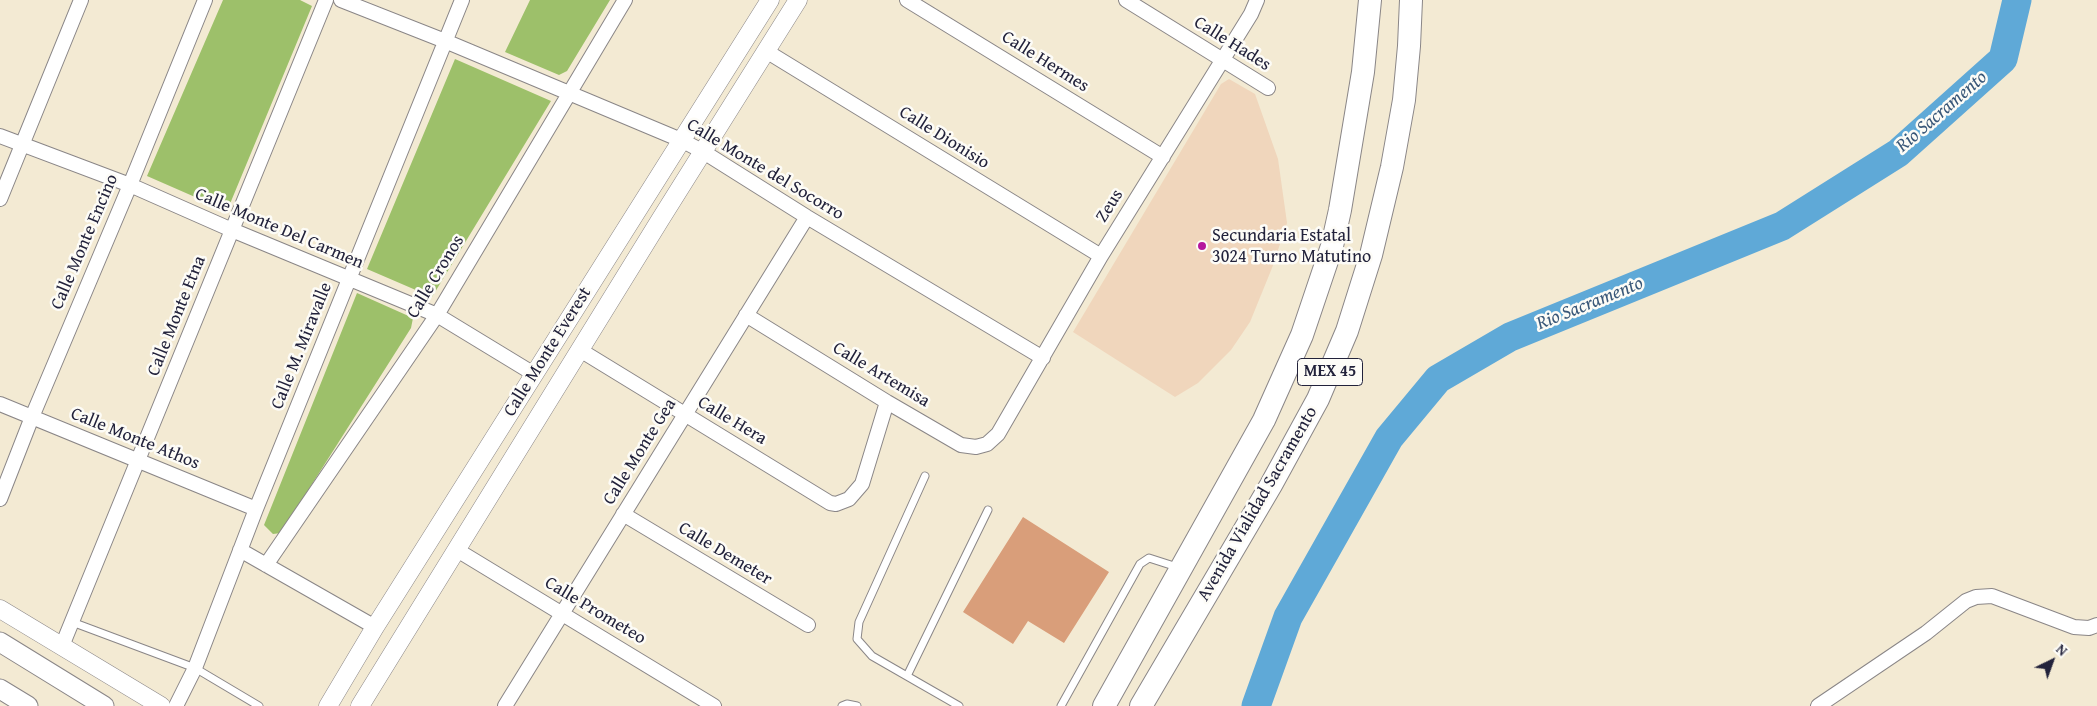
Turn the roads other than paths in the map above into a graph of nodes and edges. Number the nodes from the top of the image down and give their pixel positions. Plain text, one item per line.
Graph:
1 (81, 0) edge
2 (205, 0) edge
3 (326, 0) edge
4 (341, 0) edge
5 (462, 0) edge
6 (625, 0) edge
7 (770, 0) edge
8 (798, 0) edge
9 (907, 0) edge
10 (1126, 0) edge
11 (1257, 0) edge
12 (1370, 0) edge
13 (1411, 0) edge
14 (445, 41) junction
15 (766, 51) junction
16 (1223, 60) junction
17 (1268, 88) dead end
18 (568, 93) junction
19 (0, 136) edge
20 (680, 140) junction
21 (22, 145) junction
22 (702, 152) junction
23 (1163, 157) junction
24 (130, 185) junction
25 (0, 199) edge
26 (807, 218) junction
27 (232, 230) junction
28 (1102, 256) junction
29 (350, 278) junction
30 (437, 315) junction
31 (746, 315) junction
32 (580, 350) junction
33 (1043, 358) junction
34 (534, 374) junction
35 (887, 402) junction
36 (0, 404) edge
37 (685, 415) junction
38 (32, 417) junction
39 (998, 434) joint
40 (139, 460) junction
41 (926, 476) dead end
42 (0, 500) edge
43 (256, 508) junction
44 (988, 510) dead end
45 (624, 514) junction
46 (240, 550) junction
47 (457, 550) junction
48 (266, 565) junction
49 (1180, 568) junction
50 (0, 609) edge
51 (562, 613) junction
52 (72, 622) junction
53 (808, 625) dead end
54 (2097, 625) edge
55 (375, 627) junction
56 (0, 642) edge
57 (62, 646) junction
58 (195, 668) junction
59 (907, 676) junction
60 (0, 689) edge
61 (28, 706) edge
62 (104, 706) edge
63 (161, 706) edge
64 (176, 706) edge
65 (259, 706) edge
66 (328, 706) edge
67 (360, 706) edge
68 (505, 706) edge
69 (714, 706) edge
70 (842, 706) edge
71 (857, 706) edge
72 (959, 706) edge
73 (1061, 706) edge
74 (1104, 706) edge
75 (1141, 706) edge
76 (1818, 706) edge

1 - 21 street
2 - 24 street, Calle Monte Encino
3 - 27 street, Calle Monte Etna
4 - 14 street, Calle Monte del Socorro
5 - 14 street, Calle M. Miravalle
6 - 18 street, Calle Cronos
7 - 20 street, Calle Monte Everest
8 - 15 street, Calle Monte Everest
9 - 23 street, Calle Hermes
10 - 16 street, Calle Hades
11 - 16 street, Zeus
12 - 49 highway, Avenida Vialidad Sacramento / MEX 45
13 - 75 highway, Avenida Vialidad Sacramento / MEX 45
14 - 18 street, Calle Monte del Socorro
14 - 29 street, Calle M. Miravalle
15 - 22 street, Calle Monte Everest
15 - 28 street, Calle Dionisio
16 - 17 street, Calle Hades
16 - 23 street, Zeus
18 - 20 street, Calle Monte del Socorro
18 - 30 street, Calle Cronos
19 - 21 street, Calle Monte Del Carmen
20 - 22 street, Calle Monte del Socorro
20 - 34 street, Calle Monte Everest
21 - 24 street, Calle Monte Del Carmen
21 - 25 street
22 - 26 street, Calle Monte del Socorro
22 - 32 street, Calle Monte Everest
23 - 28 street, Zeus
24 - 27 street, Calle Monte Del Carmen
24 - 38 street, Calle Monte Encino
26 - 31 street, Calle Monte Gea
26 - 33 street, Calle Monte del Socorro
27 - 29 street, Calle Monte Del Carmen
27 - 40 street, Calle Monte Etna
28 - 33 street, Zeus
29 - 30 street, Calle Monte Del Carmen
29 - 43 street, Calle M. Miravalle
30 - 34 street, Calle Monte Del Carmen
30 - 48 street, Calle Cronos
31 - 35 street, Calle Artemisa
31 - 37 street, Calle Monte Gea
32 - 37 street, Calle Hera
32 - 47 street, Calle Monte Everest
33 - 39 street, Zeus
34 - 55 street, Calle Monte Everest
35 - 37 street, Calle Hera
35 - 39 street, Calle Artemisa
36 - 38 street, Calle Monte Athos
37 - 45 street, Calle Monte Gea
38 - 40 street, Calle Monte Athos
38 - 42 street, Calle Monte Encino
40 - 43 street, Calle Monte Athos
40 - 52 street, Calle Monte Etna
41 - 59 lane
43 - 46 street, Calle M. Miravalle
44 - 59 lane
45 - 51 street, Calle Monte Gea
45 - 53 street, Calle Demeter
46 - 48 street
46 - 58 street, Calle M. Miravalle
47 - 51 street, Calle Prometeo
47 - 67 street, Calle Monte Everest
48 - 55 street
49 - 73 lane
49 - 74 highway, Avenida Vialidad Sacramento / MEX 45
50 - 57 street
51 - 68 street, Calle Monte Gea
51 - 69 street, Calle Prometeo
52 - 57 street, Calle Monte Etna
52 - 58 lane
54 - 76 street
55 - 66 street, Calle Monte Everest
56 - 62 main road
57 - 63 street
58 - 64 street, Calle M. Miravalle
58 - 65 lane
59 - 72 lane
60 - 61 main road
70 - 71 lane

